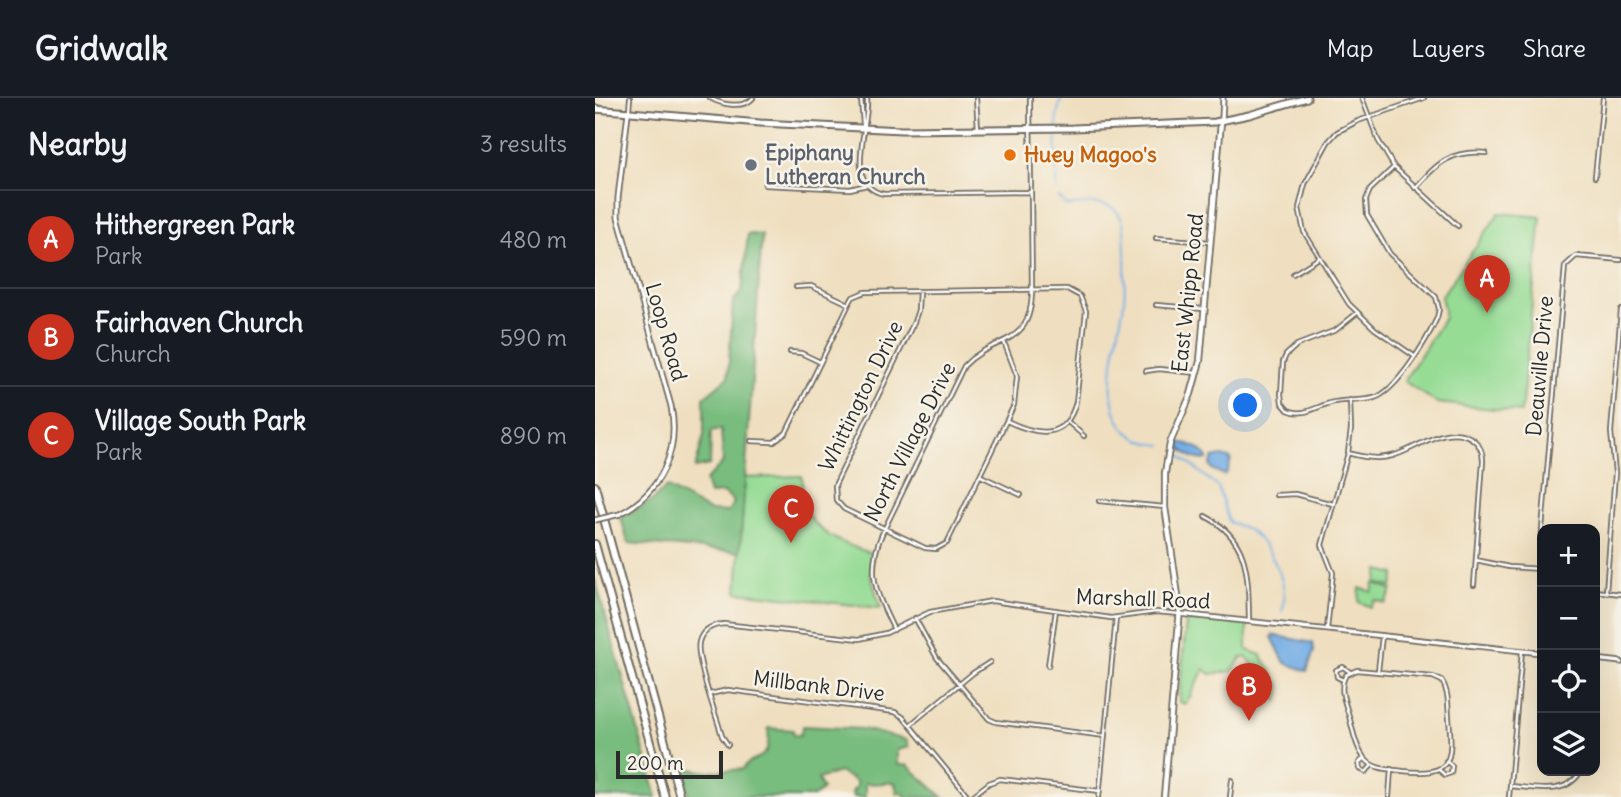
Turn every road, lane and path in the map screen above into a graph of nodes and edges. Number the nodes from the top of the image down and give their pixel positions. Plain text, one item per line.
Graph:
1 (630, 98) edge
2 (710, 98) edge
3 (753, 98) edge
4 (862, 98) edge
5 (867, 98) edge
6 (976, 98) edge
7 (1030, 98) edge
8 (1223, 98) edge
9 (1307, 98) edge
10 (1362, 98) edge
11 (1424, 98) edge
12 (1604, 98) edge
13 (596, 109) edge
14 (628, 113) junction
15 (1369, 117) junction
16 (1221, 121) junction
17 (863, 128) junction
18 (1029, 128) junction
19 (978, 129) junction
20 (1486, 153) dead end
21 (1394, 167) junction
22 (1595, 177) dead end
23 (765, 185) dead end
24 (867, 185) junction
25 (1415, 188) junction
26 (1030, 192) junction
27 (1458, 226) dead end
28 (1156, 238) dead end
29 (1210, 242) junction
30 (1319, 258) junction
31 (1621, 260) edge
32 (1293, 274) dead end
33 (796, 287) dead end
34 (1032, 289) junction
35 (919, 291) junction
36 (849, 304) junction
37 (1156, 305) dead end
38 (1205, 309) junction
39 (1621, 310) edge
40 (1357, 313) junction
41 (1004, 342) junction
42 (790, 352) dead end
43 (1414, 356) junction
44 (820, 362) junction
45 (1146, 371) dead end
46 (1197, 373) junction
47 (1349, 400) junction
48 (1007, 421) junction
49 (1067, 421) junction
50 (1084, 436) dead end
51 (751, 441) dead end
52 (1348, 453) junction
53 (981, 475) junction
54 (595, 486) edge
55 (1021, 495) dead end
56 (1276, 495) dead end
57 (1098, 501) dead end
58 (1333, 504) junction
59 (1165, 507) junction
60 (1205, 516) dead end
61 (595, 520) edge
62 (1543, 524) edge
63 (884, 528) junction
64 (595, 544) edge
65 (1476, 560) junction
66 (1537, 569) edge
67 (1473, 585) dead end
68 (1600, 591) edge
69 (1606, 592) junction
70 (1621, 594) edge
71 (1056, 610) junction
72 (1180, 614) junction
73 (915, 618) junction
74 (1116, 618) junction
75 (1249, 620) junction
76 (1327, 629) junction
77 (894, 630) junction
78 (1382, 635) junction
79 (1522, 651) junction
80 (1537, 652) edge
81 (1600, 660) edge
82 (990, 662) dead end
83 (1621, 662) edge
84 (1048, 666) dead end
85 (1378, 671) junction
86 (1350, 672) junction
87 (1343, 680) junction
88 (959, 684) junction
89 (710, 694) junction
90 (910, 725) junction
91 (1105, 736) junction
92 (728, 746) dead end
93 (1364, 758) junction
94 (1447, 761) junction
95 (1372, 765) junction
96 (1391, 769) junction
97 (1438, 769) junction
98 (1577, 776) edge
99 (1232, 780) dead end
100 (1510, 786) junction
101 (1100, 791) junction
102 (665, 797) edge
103 (680, 797) edge
104 (970, 797) edge
105 (1100, 797) edge
106 (1164, 797) edge
107 (1230, 797) edge
108 (1389, 797) edge
109 (1509, 797) edge

1 - 14 street
2 - 3 street
4 - 17 street
5 - 17 street
6 - 19 street
7 - 18 street, North Village Drive
8 - 16 street
9 - 16 main road
10 - 15 street
11 - 15 street
12 - 22 street
13 - 14 main road
14 - 17 main road
14 - 61 street, Loop Road, bridge
15 - 21 street
15 - 30 street
16 - 18 main road
16 - 29 main road, East Whipp Road
17 - 19 main road
17 - 24 street
18 - 19 main road
18 - 26 street, North Village Drive
20 - 25 street
21 - 25 street
21 - 43 street
23 - 24 street
24 - 26 street
25 - 27 street
26 - 34 street, North Village Drive
28 - 29 street
29 - 38 main road, East Whipp Road
30 - 32 street
30 - 40 street
31 - 62 street, Deauville Drive
33 - 36 street
34 - 35 street
34 - 41 street, North Village Drive
34 - 49 street
35 - 36 street
35 - 63 street, Whittington Drive
36 - 44 street
37 - 38 street
38 - 46 main road, East Whipp Road
39 - 69 street
40 - 43 street
40 - 47 street
41 - 48 street
41 - 63 street, North Village Drive
42 - 44 street
43 - 47 street
44 - 51 street
45 - 46 street
46 - 59 main road, East Whipp Road
47 - 52 street
48 - 49 street
48 - 53 street
49 - 50 street
52 - 58 street
52 - 65 street
53 - 55 street
53 - 63 street, Whittington Drive
54 - 103 highway
56 - 58 street
57 - 59 street
58 - 76 street
59 - 72 main road, East Whipp Road
60 - 75 street
63 - 77 street, North Village Drive
64 - 102 highway
65 - 66 street
65 - 67 street
68 - 69 street
69 - 70 street
71 - 73 street, Marshall Road
71 - 74 street, Marshall Road
71 - 84 street
72 - 74 street, Marshall Road
72 - 75 street, Marshall Road
72 - 106 main road, East Whipp Road
73 - 77 street, Marshall Road
73 - 88 street
74 - 91 street
75 - 76 street, Marshall Road
76 - 78 street, Marshall Road
77 - 89 street, Marshall Road
78 - 79 street, Marshall Road
78 - 85 street
79 - 80 street, Marshall Road
79 - 100 street
81 - 83 street
82 - 88 street
85 - 86 street
85 - 94 street
86 - 87 street
86 - 87 street
87 - 93 street
88 - 90 street
88 - 91 street
89 - 90 street, Millbank Drive
89 - 92 street, Marshall Road
90 - 104 street, Millbank Drive
91 - 101 street
93 - 95 street
93 - 95 street
94 - 97 street
94 - 97 street
95 - 96 street
96 - 97 street
96 - 108 street
98 - 100 street
99 - 107 street
100 - 109 street
101 - 104 street
101 - 105 street

